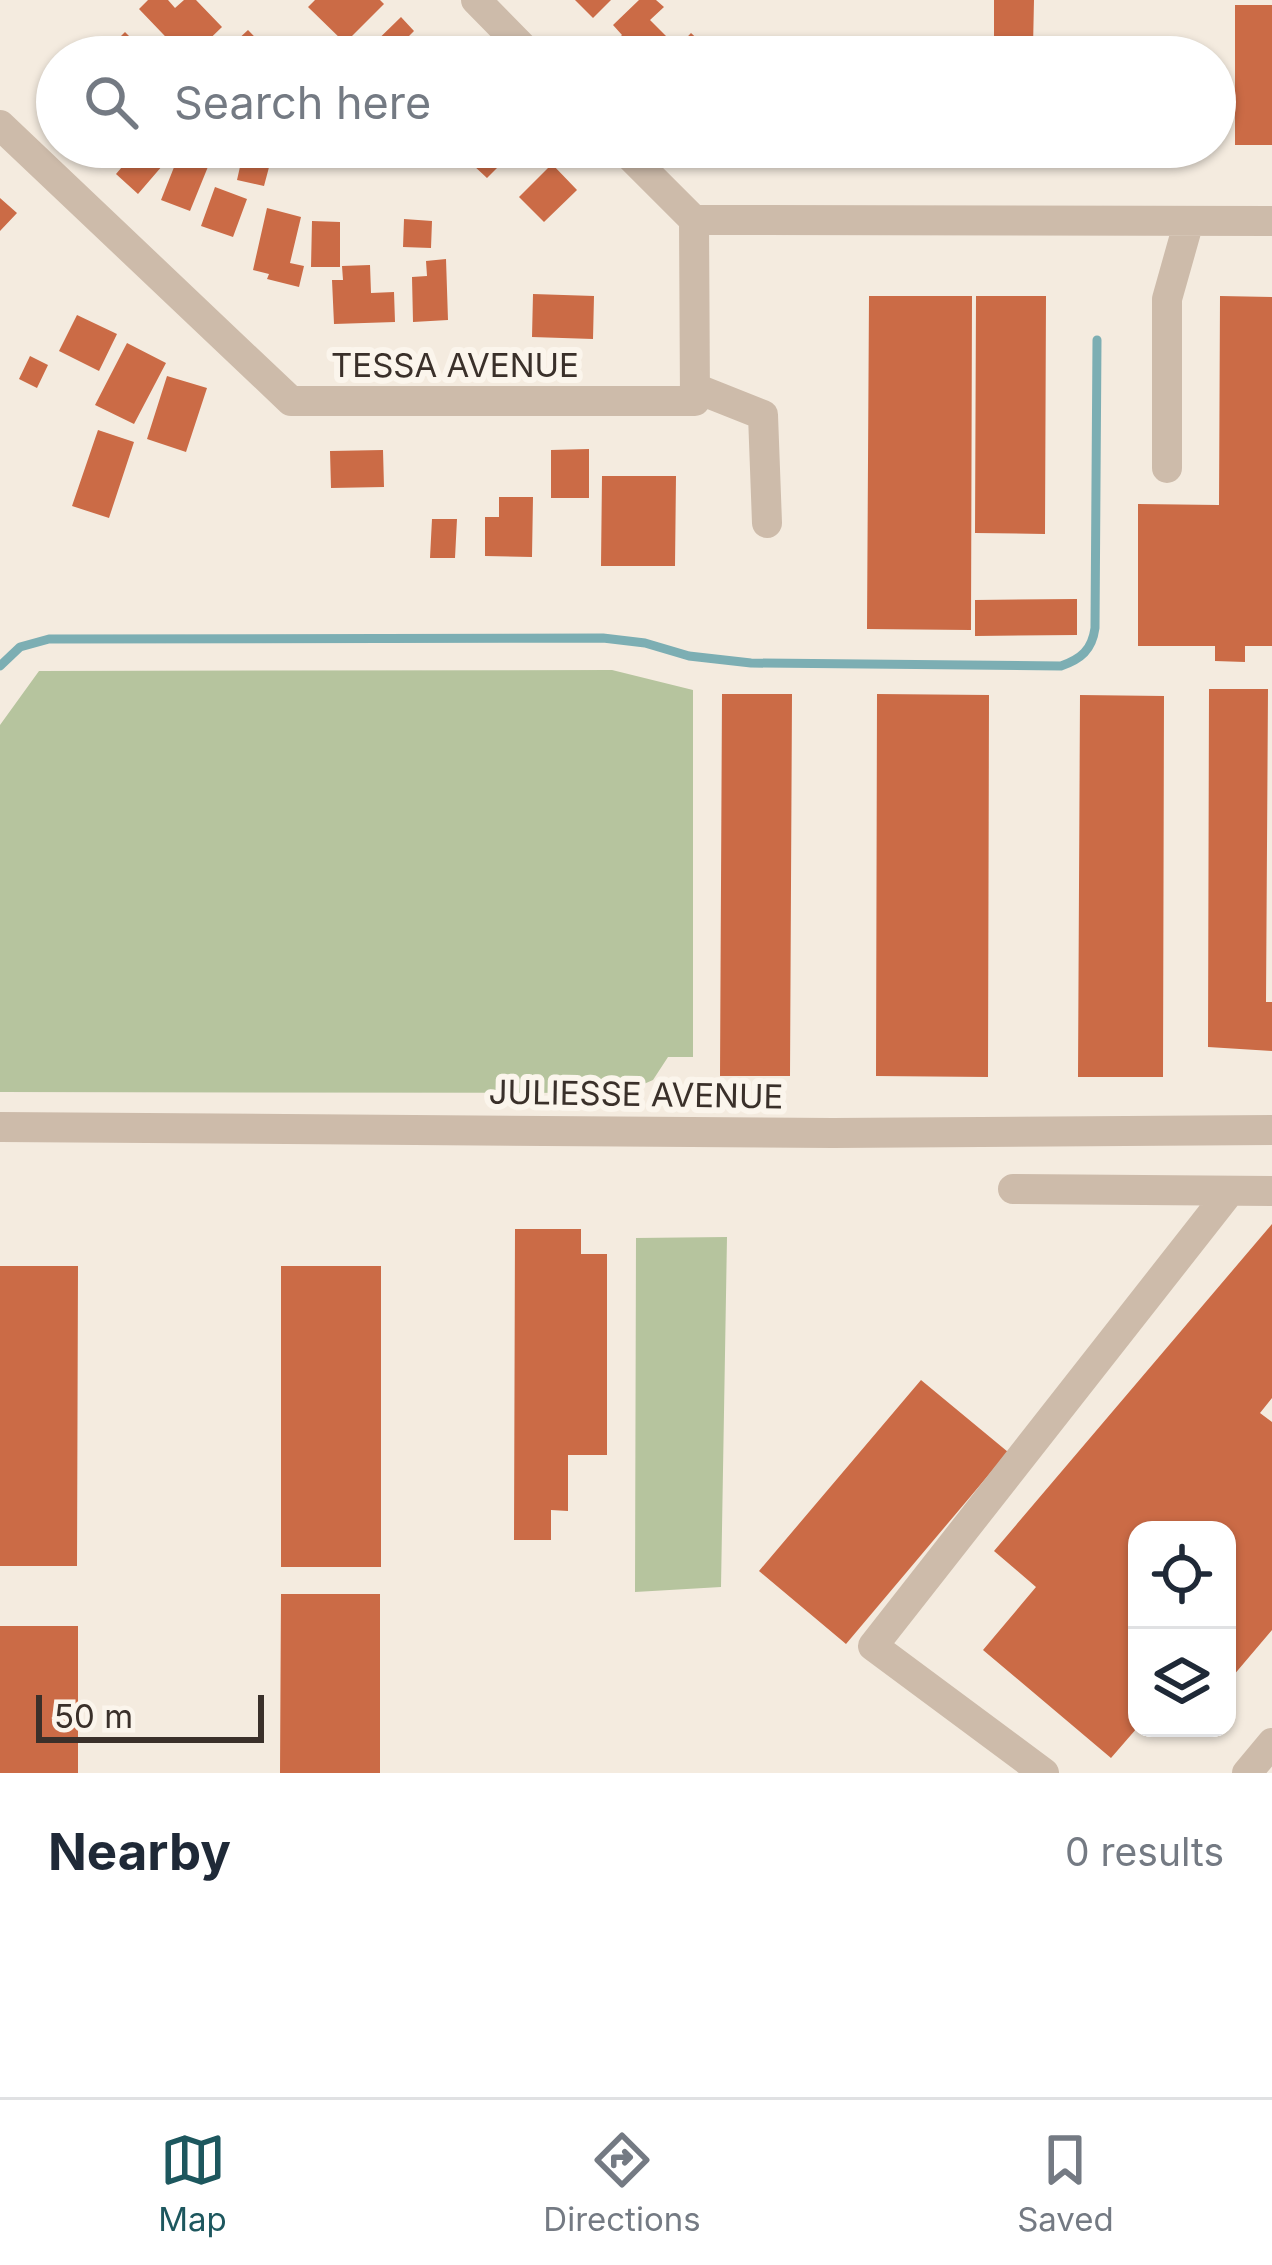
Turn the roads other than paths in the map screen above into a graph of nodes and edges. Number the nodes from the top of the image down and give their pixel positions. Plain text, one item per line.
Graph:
1 (476, 0) edge
2 (511, 36) edge
3 (0, 125) edge
4 (36, 159) edge
5 (46, 168) edge
6 (642, 168) edge
7 (694, 220) junction
8 (1189, 221) junction
9 (1272, 221) edge
10 (695, 388) junction
11 (1167, 468) dead end
12 (767, 523) dead end
13 (0, 1127) edge
14 (1272, 1130) edge
15 (1013, 1189) dead end
16 (1230, 1191) junction
17 (1272, 1191) edge
18 (1272, 1744) edge
19 (1044, 1773) edge
20 (1247, 1773) edge

1 - 2 street
3 - 4 street, TESSA AVENUE
5 - 10 street, TESSA AVENUE
6 - 7 street
7 - 8 street
7 - 10 street
8 - 9 street
8 - 11 street
10 - 12 street
13 - 14 street, JULIESSE AVENUE
15 - 16 street
16 - 17 street
16 - 19 street
18 - 20 street

